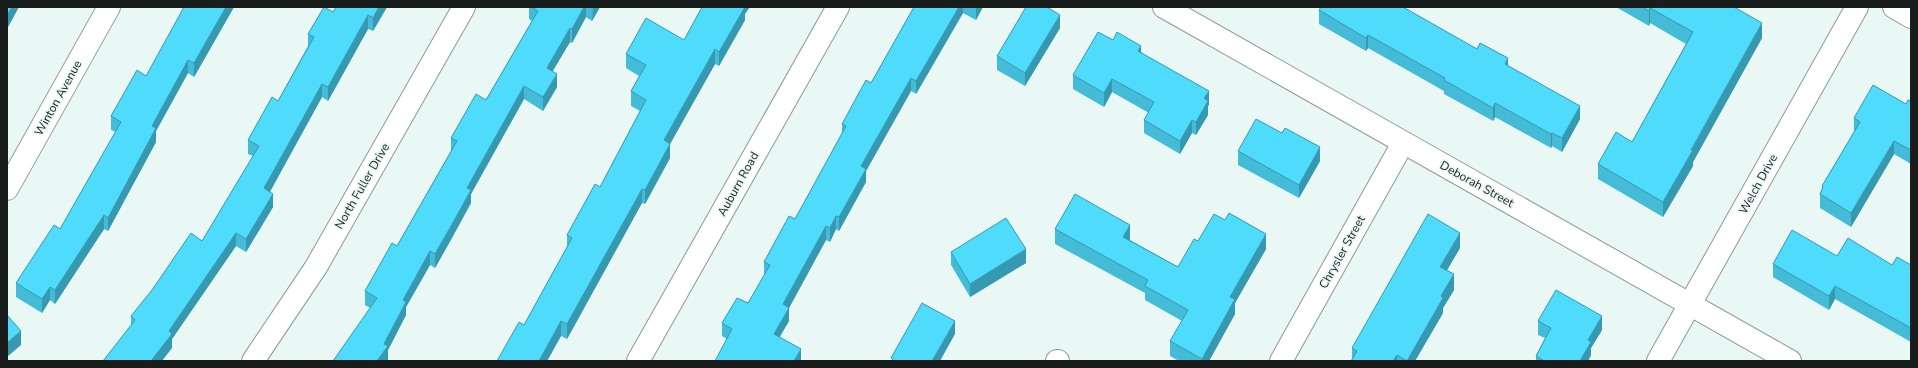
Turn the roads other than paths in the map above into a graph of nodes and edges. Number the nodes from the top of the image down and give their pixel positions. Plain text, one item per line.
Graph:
1 (110, 7) edge
2 (464, 7) edge
3 (838, 7) edge
4 (1164, 7) edge
5 (1857, 7) edge
6 (1894, 7) edge
7 (1911, 17) edge
8 (1403, 143) junction
9 (7, 189) edge
10 (1690, 304) junction
11 (253, 361) edge
12 (638, 361) edge
13 (1281, 361) edge
14 (1658, 361) edge
15 (1790, 361) edge

1 - 9 street, Winton Avenue
2 - 11 street, North Fuller Drive
3 - 12 street, Auburn Road
4 - 8 street, Deborah Street
5 - 10 street, Welch Drive
6 - 7 street
8 - 10 street, Deborah Street
8 - 13 street, Chrysler Street
10 - 14 street, Welch Drive
10 - 15 street, Deborah Street

